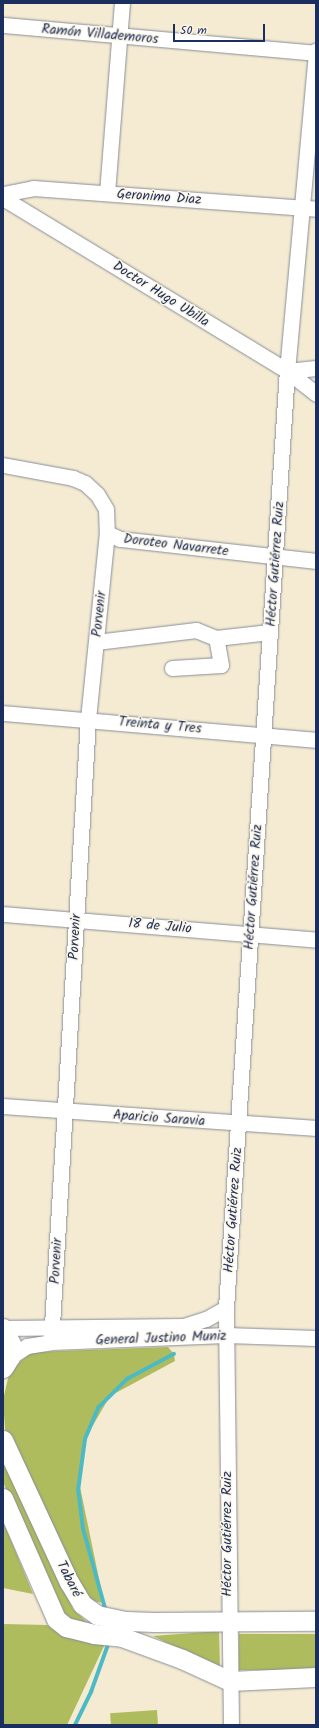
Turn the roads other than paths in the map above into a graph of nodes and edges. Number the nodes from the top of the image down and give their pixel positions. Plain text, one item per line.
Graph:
1 (122, 3) edge
2 (3, 25) edge
3 (119, 36) junction
4 (316, 52) edge
5 (107, 193) junction
6 (3, 194) edge
7 (3, 198) edge
8 (310, 209) edge
9 (316, 368) edge
10 (287, 371) junction
11 (316, 394) edge
12 (3, 465) edge
13 (107, 533) junction
14 (316, 549) edge
15 (276, 557) junction
16 (294, 559) junction
17 (316, 561) edge
18 (270, 632) junction
19 (216, 638) junction
20 (96, 642) junction
21 (172, 668) dead end
22 (3, 713) edge
23 (88, 719) junction
24 (263, 734) junction
25 (316, 740) edge
26 (3, 914) edge
27 (76, 920) junction
28 (250, 934) junction
29 (316, 940) edge
30 (3, 1106) edge
31 (65, 1111) junction
32 (239, 1123) junction
33 (316, 1128) edge
34 (226, 1308) junction
35 (52, 1327) junction
36 (3, 1328) edge
37 (226, 1335) junction
38 (316, 1338) edge
39 (51, 1342) junction
40 (6, 1363) edge
41 (3, 1440) edge
42 (3, 1498) edge
43 (316, 1621) edge
44 (228, 1622) junction
45 (124, 1629) junction
46 (316, 1677) edge
47 (230, 1681) junction
48 (231, 1725) edge

1 - 3 street
2 - 3 street, Ramón Villademoros
3 - 4 street, Ramón Villademoros
3 - 5 street
4 - 8 street, Héctor Gutiérrez Ruiz
5 - 6 street, Geronimo Diaz
5 - 8 street, Geronimo Diaz
7 - 10 street, Doctor Hugo Ubilla
8 - 10 street, Héctor Gutiérrez Ruiz
9 - 10 street
10 - 11 street, Doctor Hugo Ubilla
10 - 15 street, Héctor Gutiérrez Ruiz
12 - 13 street, Doroteo Navarrete
13 - 15 street, Doroteo Navarrete
13 - 20 street, Porvenir
14 - 16 street
15 - 16 street, Doroteo Navarrete
15 - 18 street, Héctor Gutiérrez Ruiz
16 - 17 street, Doroteo Navarrete
18 - 19 street
18 - 24 street, Héctor Gutiérrez Ruiz
19 - 20 street
19 - 21 street
20 - 23 street, Porvenir
22 - 23 street, Treinta y Tres
23 - 24 street, Treinta y Tres
23 - 27 street, Porvenir
24 - 25 street, Treinta y Tres
24 - 28 street, Héctor Gutiérrez Ruiz
26 - 27 street, 18 de Julio
27 - 28 street, 18 de Julio
27 - 31 street, Porvenir
28 - 29 street, 18 de Julio
28 - 32 street, Héctor Gutiérrez Ruiz
30 - 31 street, Aparicio Saravia
31 - 32 street, Aparicio Saravia
31 - 35 street, Porvenir
32 - 33 street, Aparicio Saravia
32 - 34 street, Héctor Gutiérrez Ruiz
34 - 35 street, General Justino Muniz
34 - 37 street, Héctor Gutiérrez Ruiz
35 - 36 street, General Justino Muniz
35 - 39 street, Porvenir
36 - 40 main road
37 - 38 street, General Justino Muniz
37 - 39 street, General Justino Muniz
37 - 44 street, Héctor Gutiérrez Ruiz
39 - 40 street, General Justino Muniz
41 - 45 main road, Tabaré
42 - 45 main road, Tabaré
43 - 44 main road, Tabaré
44 - 45 main road, Tabaré
44 - 47 street, Héctor Gutiérrez Ruiz
45 - 47 main road, Tabaré
46 - 47 main road
47 - 48 street, Héctor Gutiérrez Ruiz

